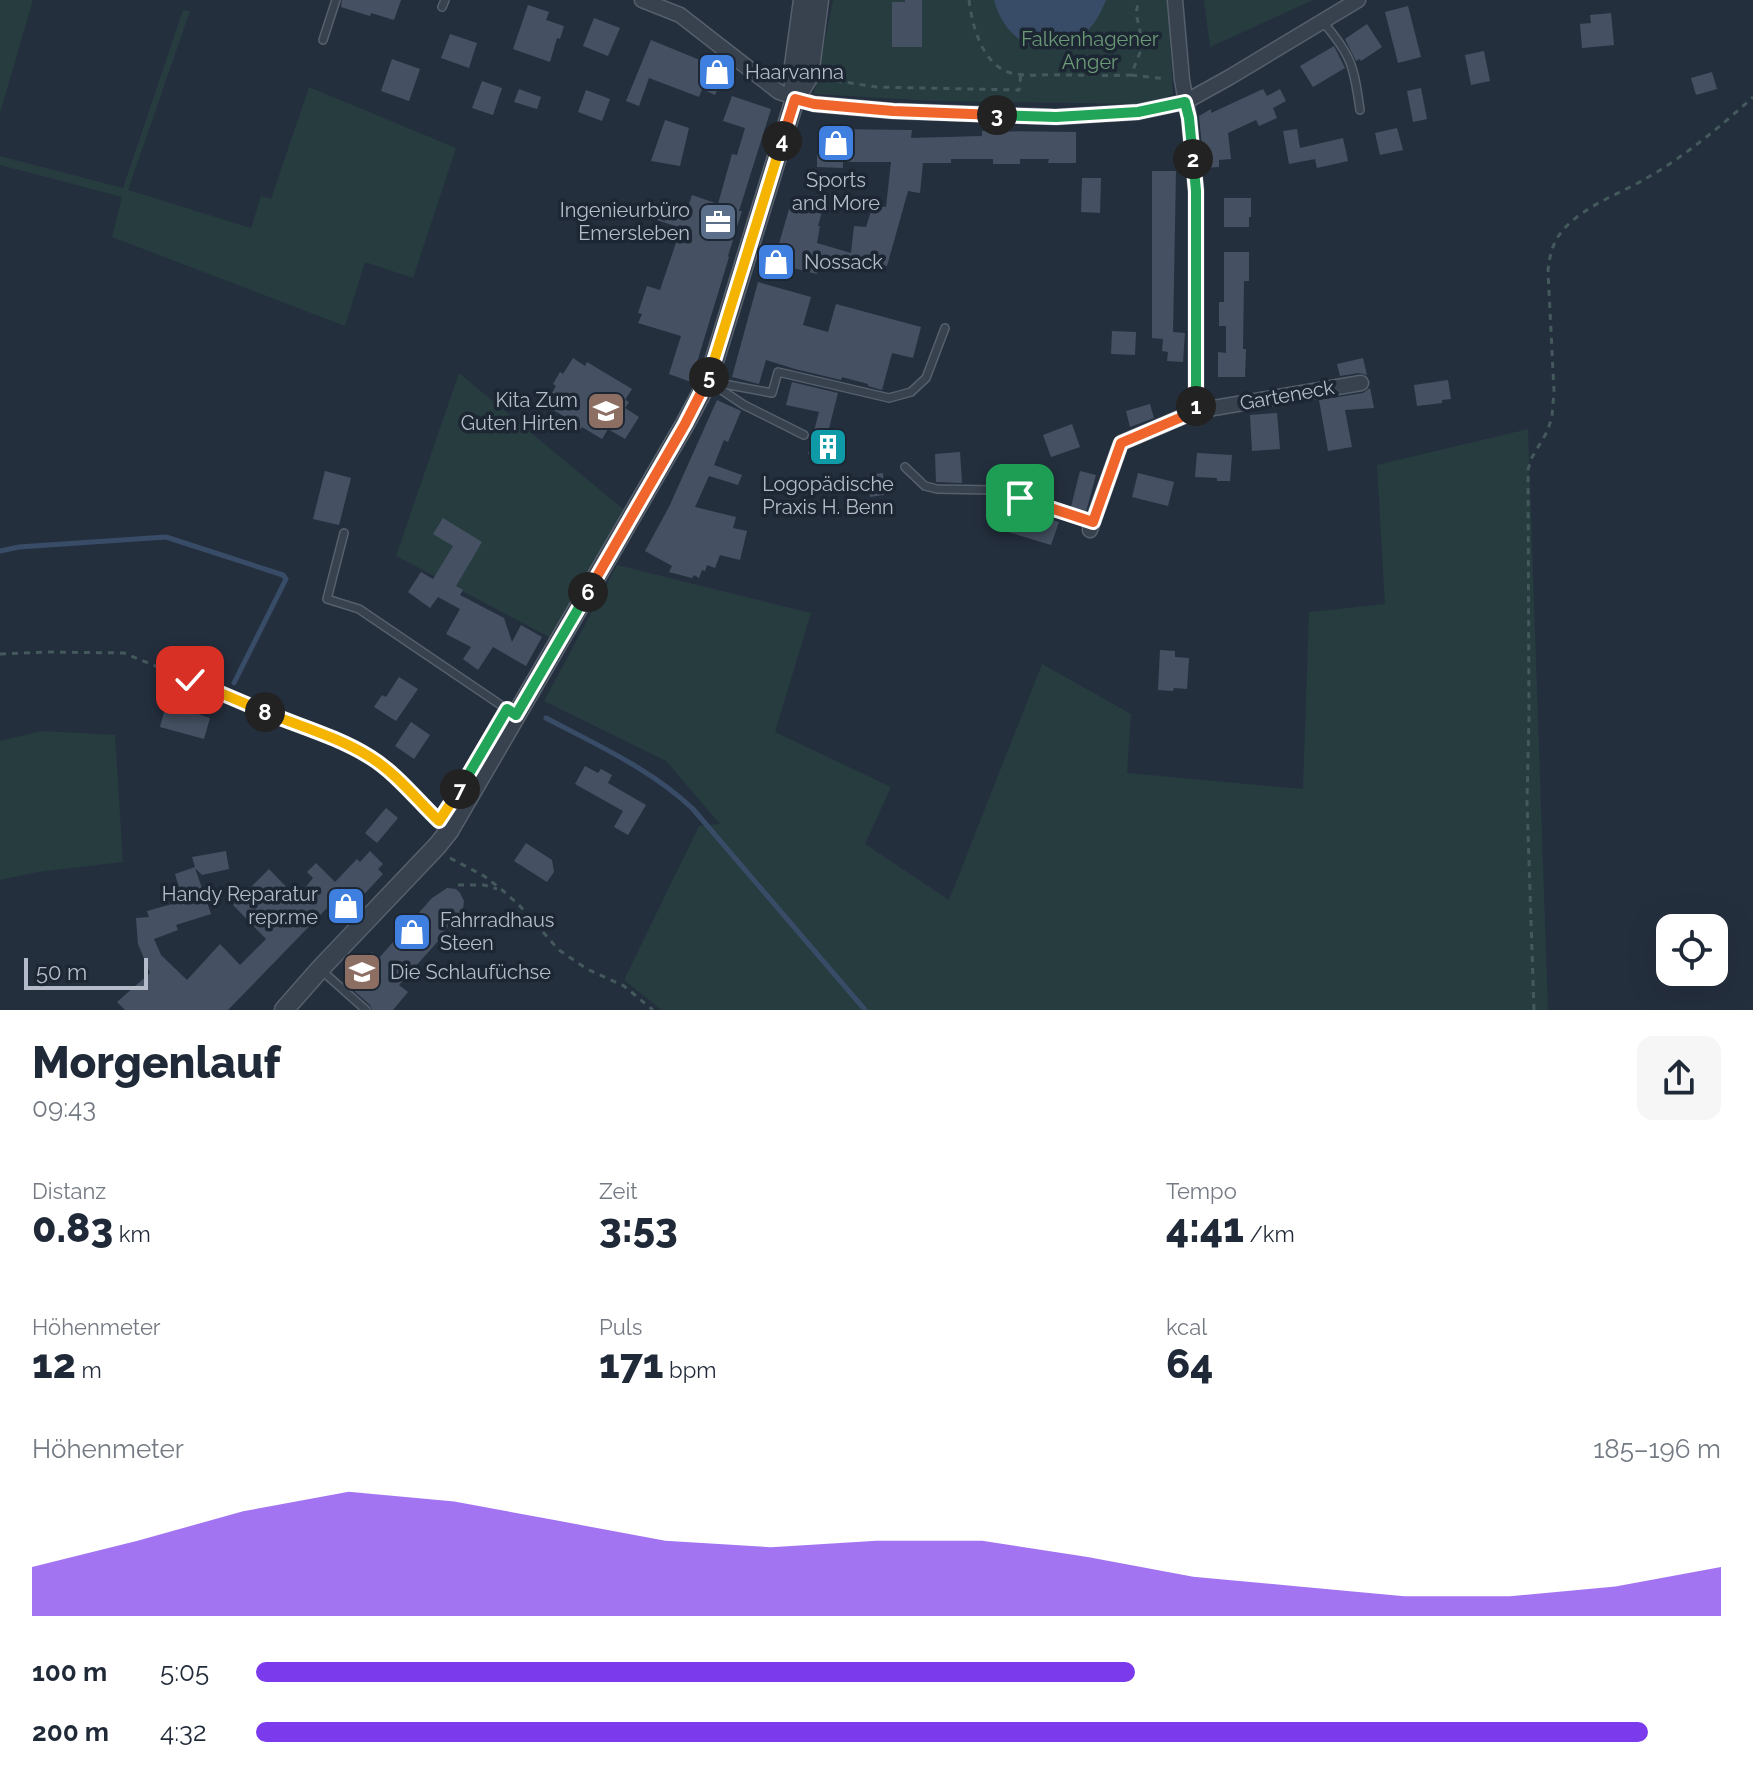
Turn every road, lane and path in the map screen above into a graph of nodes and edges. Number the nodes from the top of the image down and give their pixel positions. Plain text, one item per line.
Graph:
1 (336, 0) edge
2 (642, 0) edge
3 (803, 0) edge
4 (819, 0) edge
5 (969, 0) edge
6 (1139, 0) edge
7 (1175, 0) edge
8 (1358, 0) edge
9 (680, 7) edge
10 (1323, 22) junction
11 (323, 40) dead end
12 (1021, 74) junction
13 (1131, 75) junction
14 (820, 78) dead end
15 (1182, 80) junction
16 (1753, 97) edge
17 (795, 99) junction
18 (1185, 102) junction
19 (1360, 110) dead end
20 (945, 328) dead end
21 (708, 381) junction
22 (1361, 383) dead end
23 (1196, 411) junction
24 (804, 435) dead end
25 (905, 467) dead end
26 (1091, 526) joint
27 (344, 533) dead end
28 (0, 654) edge
29 (516, 715) junction
30 (445, 813) dead end
31 (449, 856) dead end
32 (458, 885) dead end
33 (501, 889) junction
34 (320, 969) junction
35 (284, 1010) edge
36 (366, 1010) edge
37 (653, 1010) edge
38 (1534, 1010) edge

1 - 11 lane
2 - 9 street
3 - 17 street
4 - 17 street
5 - 12 path
6 - 13 path
7 - 15 street
8 - 10 street
9 - 17 street
10 - 18 street
10 - 19 lane
12 - 13 path
12 - 14 path
13 - 15 path
15 - 18 street
16 - 38 path
17 - 18 street
17 - 21 street
18 - 23 street
20 - 21 lane
21 - 24 lane
21 - 29 street
22 - 23 street, Garteneck
23 - 26 street, Garteneck
25 - 26 lane
27 - 29 lane
28 - 30 path
29 - 34 street
31 - 33 path
32 - 33 path
33 - 37 path
34 - 35 street
34 - 36 lane

